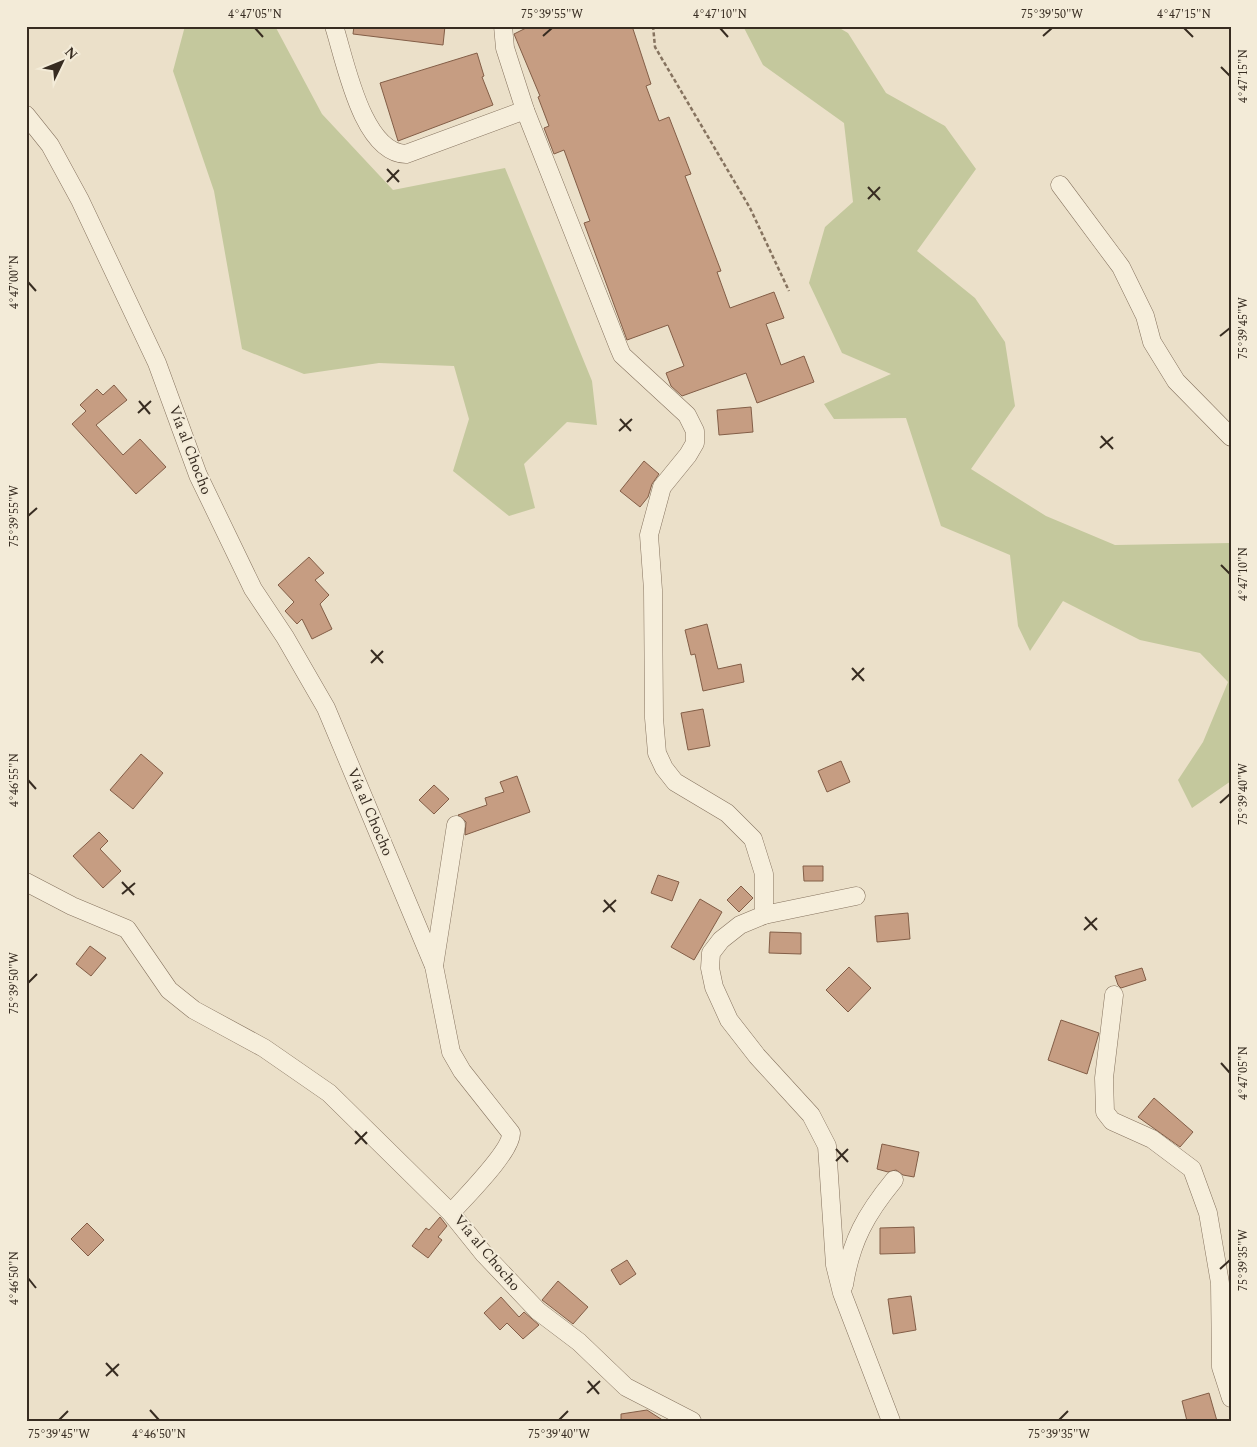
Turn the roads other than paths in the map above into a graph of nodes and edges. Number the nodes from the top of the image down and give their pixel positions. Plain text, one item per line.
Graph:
1 (334, 26) edge
2 (503, 26) edge
3 (525, 110) junction
4 (26, 115) edge
5 (1060, 185) dead end
6 (1231, 437) edge
7 (456, 825) dead end
8 (26, 882) edge
9 (856, 896) dead end
10 (764, 915) junction
11 (434, 966) junction
12 (1114, 995) dead end
13 (894, 1180) dead end
14 (451, 1213) junction
15 (842, 1293) junction
16 (1231, 1398) edge
17 (692, 1421) edge
18 (891, 1421) edge

1 - 3 street
2 - 3 street
3 - 10 street
4 - 11 street, Vía al Chocho
5 - 6 street
7 - 11 street
8 - 14 street
9 - 10 street
10 - 15 street
11 - 14 street, Vía al Chocho
12 - 16 street
13 - 15 street
14 - 17 street, Vía al Chocho
15 - 18 street

